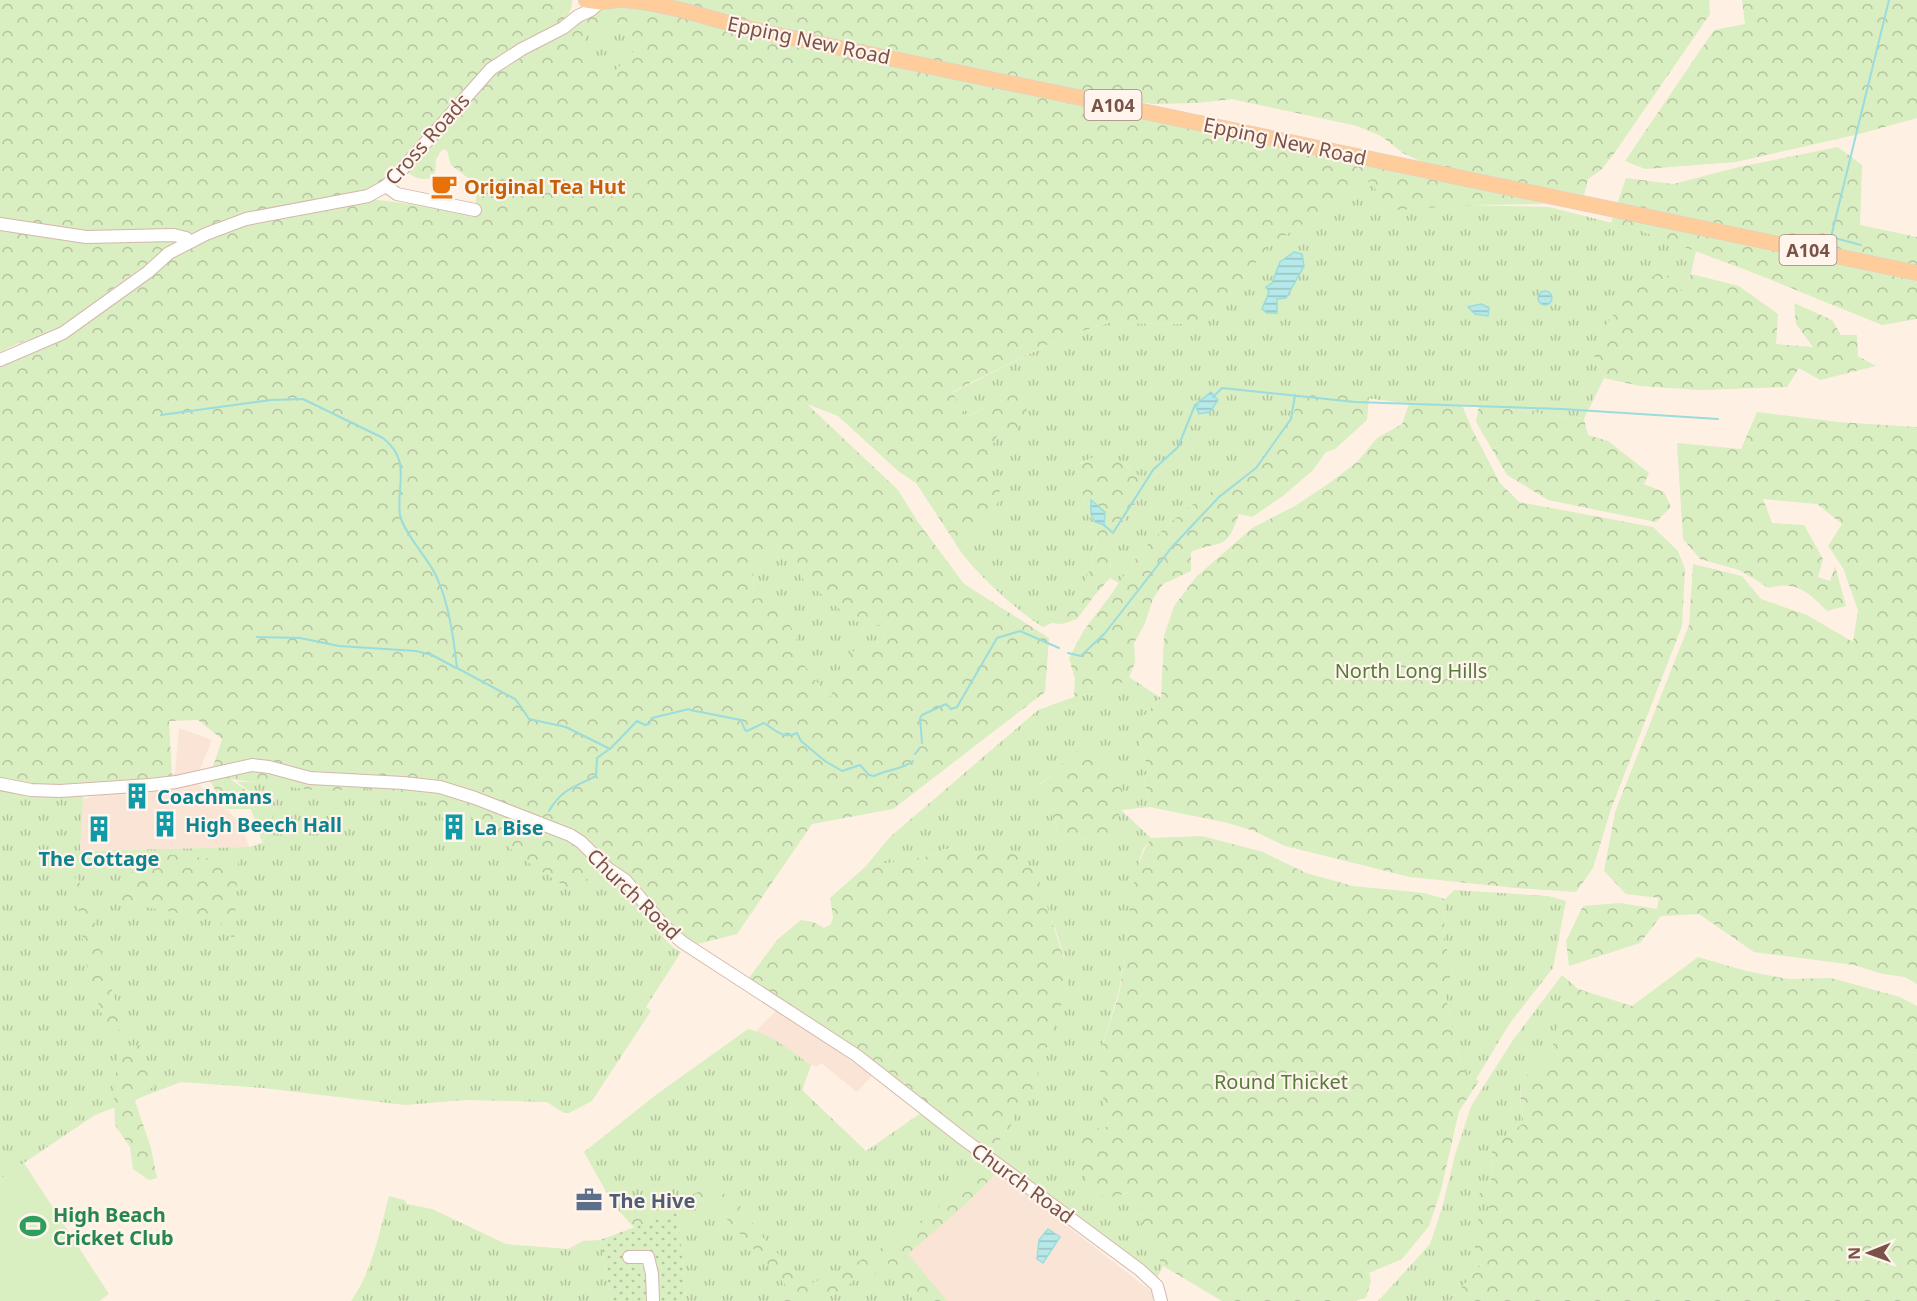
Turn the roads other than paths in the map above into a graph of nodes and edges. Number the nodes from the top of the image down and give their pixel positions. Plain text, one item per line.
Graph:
1 (581, 0) edge
2 (618, 0) edge
3 (624, 0) edge
4 (593, 1) edge
5 (652, 1) edge
6 (578, 16) junction
7 (386, 186) junction
8 (475, 210) dead end
9 (0, 224) edge
10 (188, 242) junction
11 (1917, 273) edge
12 (0, 360) edge
13 (0, 784) edge
14 (630, 1257) dead end
15 (653, 1301) edge
16 (1161, 1301) edge

1 - 6 street
2 - 4 main road
3 - 5 main road, Epping New Road / A104
4 - 6 street, Cross Roads
5 - 11 main road, Epping New Road / A104
6 - 7 street, Cross Roads
7 - 8 street
7 - 10 street, Cross Roads
9 - 10 street
10 - 12 street, Cross Roads
13 - 16 street, Church Road
14 - 15 street

